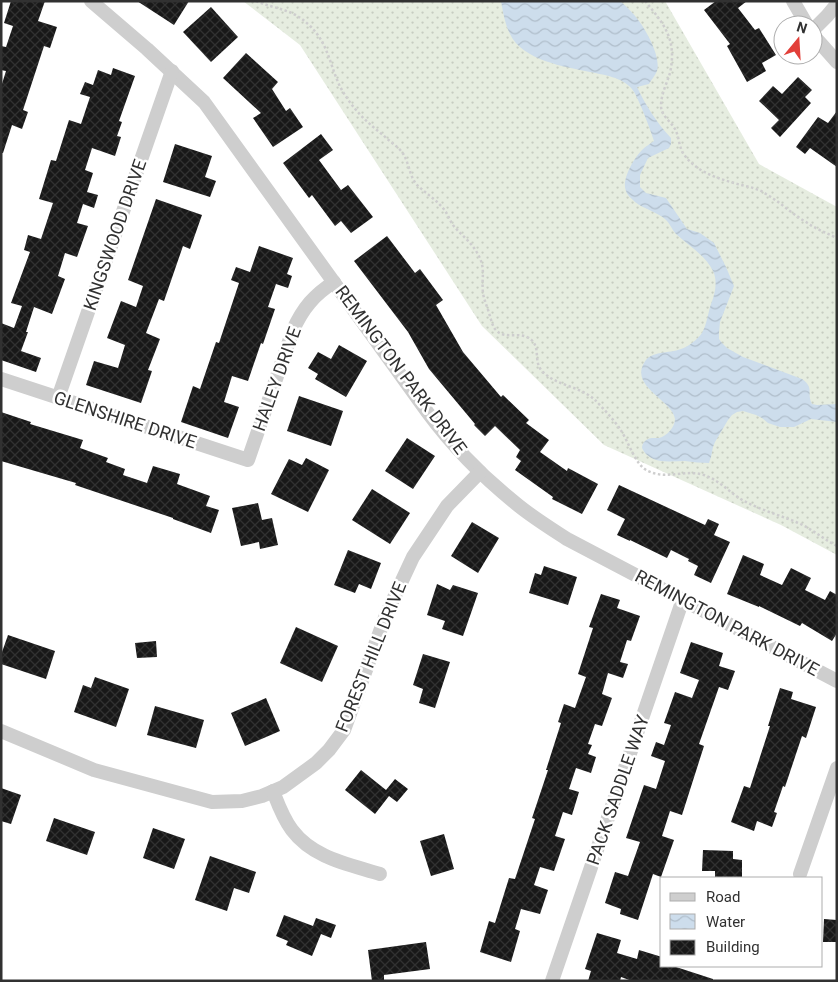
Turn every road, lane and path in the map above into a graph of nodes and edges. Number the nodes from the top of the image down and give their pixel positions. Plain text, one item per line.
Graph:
1 (91, 1) edge
2 (256, 1) edge
3 (645, 1) edge
4 (793, 1) edge
5 (837, 4) edge
6 (801, 15) edge
7 (823, 21) edge
8 (823, 46) edge
9 (837, 62) edge
10 (172, 71) junction
11 (837, 238) edge
12 (334, 282) junction
13 (1, 379) edge
14 (58, 398) junction
15 (248, 460) joint
16 (480, 472) junction
17 (837, 546) edge
18 (684, 600) junction
19 (837, 681) edge
20 (1, 731) edge
21 (837, 768) edge
22 (273, 791) junction
23 (380, 874) dead end
24 (800, 874) dead end
25 (552, 981) edge

1 - 10 street, REMINGTON PARK DRIVE
2 - 17 path
3 - 11 path
4 - 6 street
5 - 7 street
8 - 9 street
10 - 12 street, REMINGTON PARK DRIVE
10 - 14 street, KINGSWOOD DRIVE
12 - 15 street, HALEY DRIVE
12 - 16 street, REMINGTON PARK DRIVE
13 - 14 street, GLENSHIRE DRIVE
14 - 15 street, GLENSHIRE DRIVE
16 - 18 street, REMINGTON PARK DRIVE
16 - 22 street, FOREST HILL DRIVE
18 - 19 street, REMINGTON PARK DRIVE
18 - 25 street, PACK SADDLE WAY
20 - 22 street, FOREST HILL DRIVE
21 - 24 street
22 - 23 street

